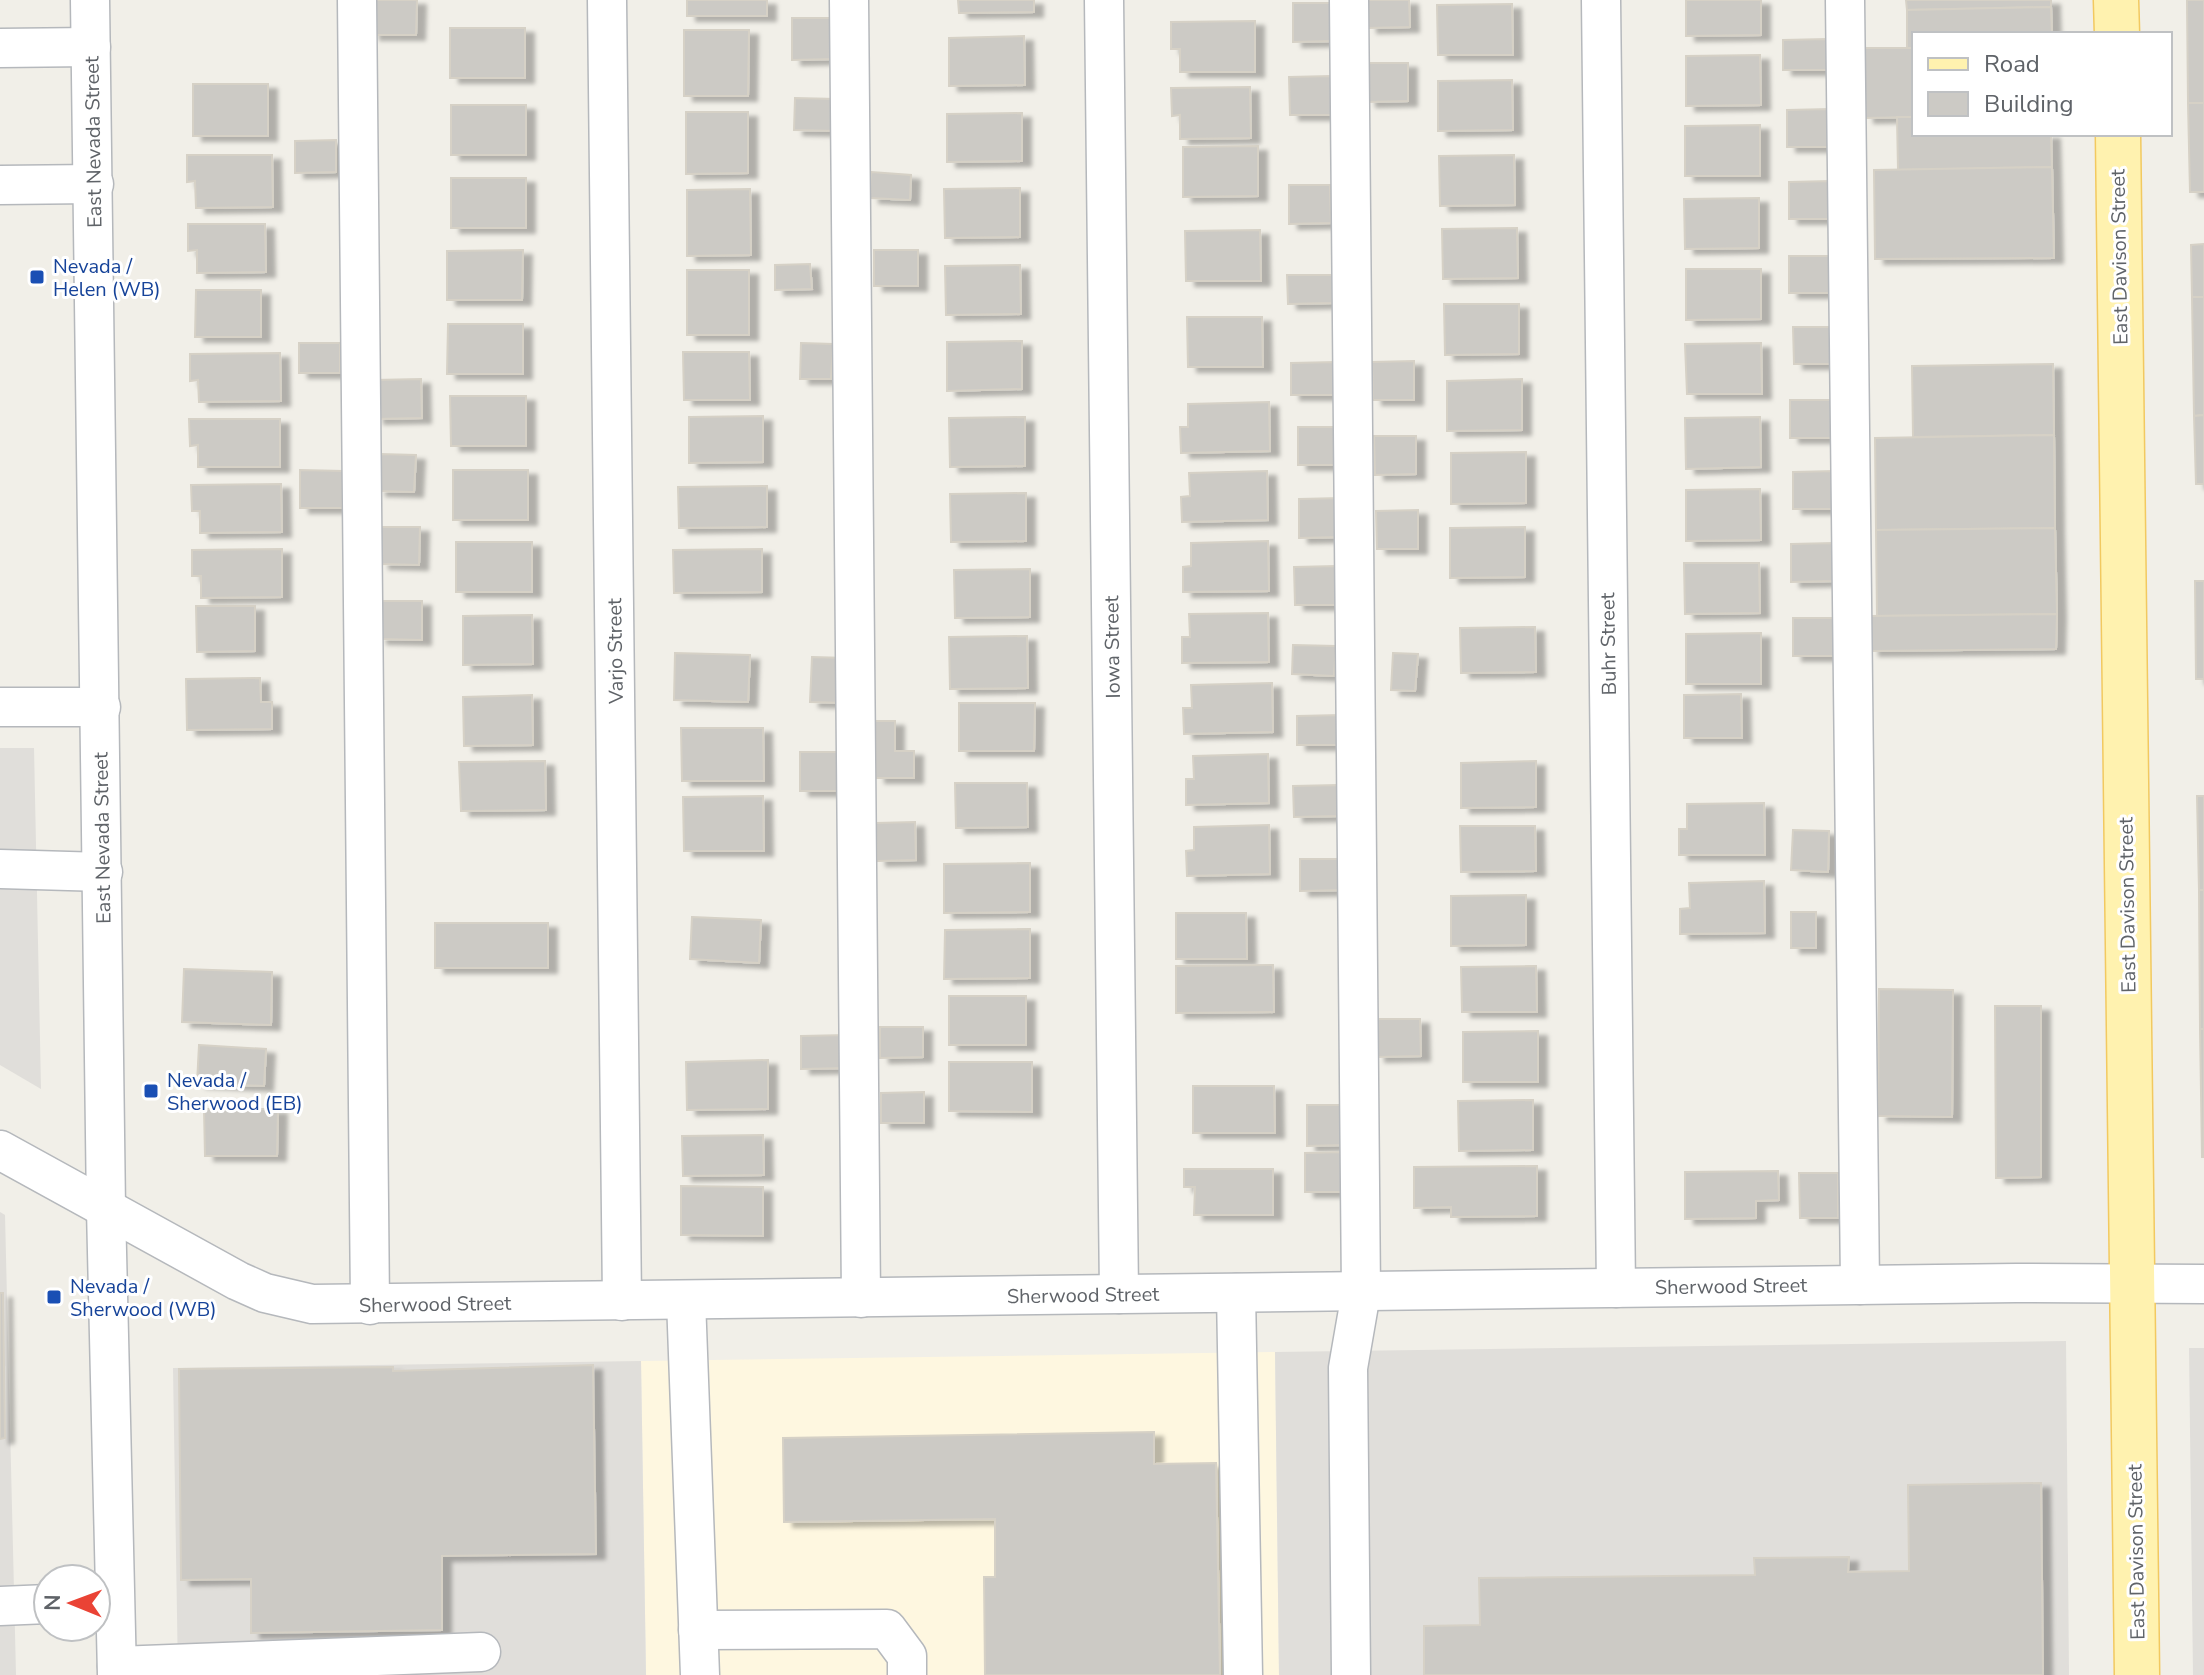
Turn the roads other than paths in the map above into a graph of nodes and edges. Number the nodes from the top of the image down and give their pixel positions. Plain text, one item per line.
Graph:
1 (90, 0) edge
2 (357, 0) edge
3 (607, 0) edge
4 (849, 0) edge
5 (1104, 0) edge
6 (1349, 0) edge
7 (1601, 0) edge
8 (1845, 0) edge
9 (2116, 0) edge
10 (2117, 32) edge
11 (91, 47) junction
12 (0, 48) edge
13 (2118, 136) edge
14 (94, 184) junction
15 (0, 185) edge
16 (0, 707) edge
17 (101, 707) junction
18 (0, 869) edge
19 (103, 872) junction
20 (0, 1150) edge
21 (106, 1209) junction
22 (2204, 1284) edge
23 (1860, 1285) junction
24 (2131, 1285) junction
25 (1616, 1288) junction
26 (1236, 1293) junction
27 (1361, 1293) junction
28 (1119, 1294) junction
29 (861, 1298) junction
30 (686, 1300) junction
31 (622, 1301) junction
32 (370, 1305) junction
33 (105, 1563) edge
34 (32, 1605) edge
35 (0, 1606) edge
36 (698, 1630) junction
37 (112, 1642) edge
38 (481, 1652) dead end
39 (117, 1670) edge
40 (700, 1675) edge
41 (907, 1675) edge
42 (1243, 1675) edge
43 (1351, 1675) edge
44 (2137, 1675) edge

1 - 11 street, East Nevada Street
2 - 32 street
3 - 31 street, Varjo Street
4 - 29 street
5 - 28 street, Iowa Street
6 - 27 street
7 - 25 street, Buhr Street
8 - 23 street
9 - 10 main road
11 - 12 street
11 - 14 street, East Nevada Street
13 - 24 main road, East Davison Street
14 - 15 street
14 - 17 street, East Nevada Street
16 - 17 street
17 - 19 street, East Nevada Street
18 - 19 street
19 - 21 street, East Nevada Street
20 - 21 street, Sherwood Street
21 - 32 street, Sherwood Street
21 - 33 street, East Nevada Street
22 - 24 street, Sherwood Street
23 - 24 street, Sherwood Street
23 - 25 street, Sherwood Street
24 - 44 main road, East Davison Street
25 - 27 street, Sherwood Street
26 - 27 street, Sherwood Street
26 - 28 street, Sherwood Street
26 - 42 street
27 - 43 street
28 - 29 street, Sherwood Street
29 - 30 street, Sherwood Street
30 - 31 street, Sherwood Street
30 - 36 street
31 - 32 street, Sherwood Street
34 - 35 street
36 - 40 street
36 - 41 street
37 - 39 street, East Nevada Street
38 - 39 street

